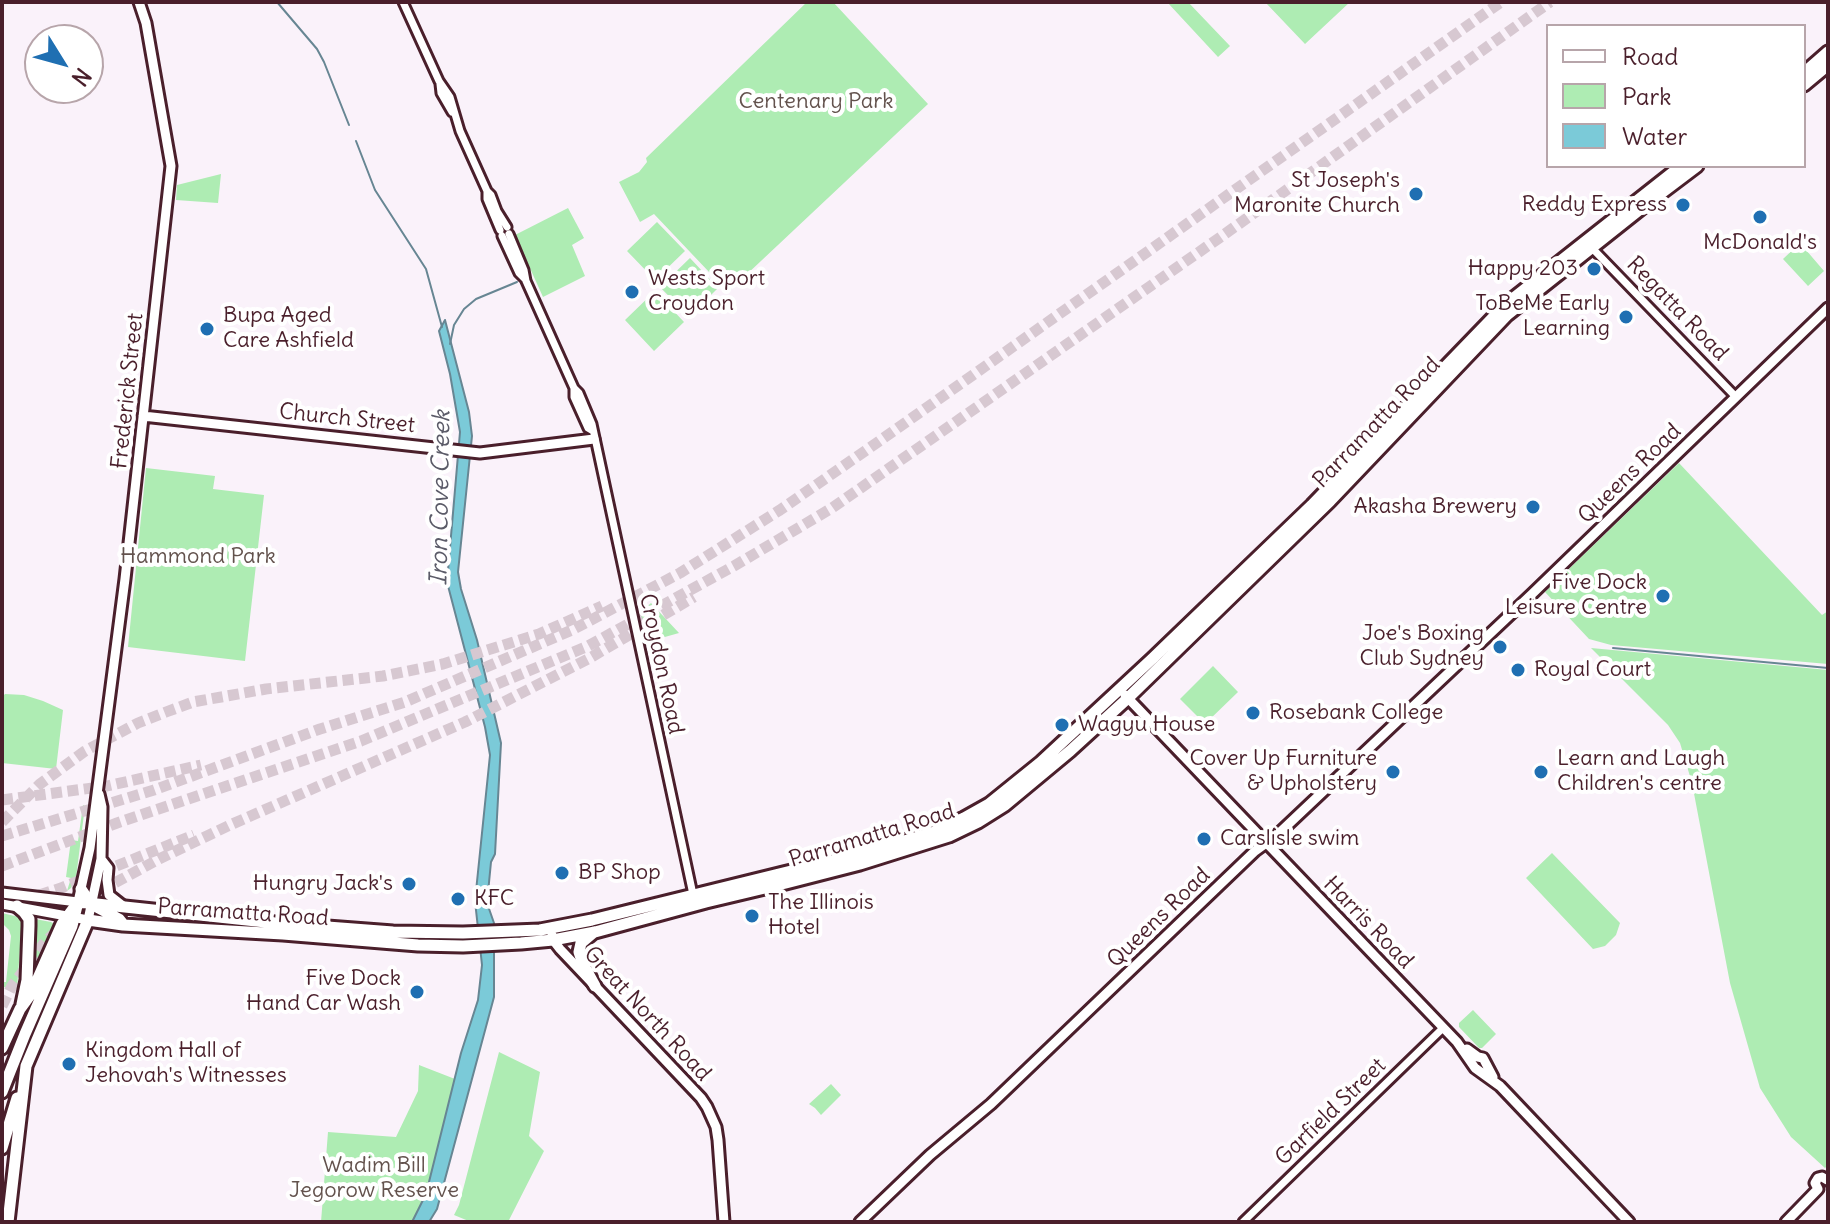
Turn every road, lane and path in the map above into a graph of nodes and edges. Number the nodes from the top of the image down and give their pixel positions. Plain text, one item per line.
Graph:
1 (139, 2) edge
2 (403, 2) edge
3 (1828, 52) edge
4 (1828, 65) edge
5 (1806, 71) edge
6 (1806, 83) edge
7 (1678, 168) edge
8 (1694, 168) edge
9 (1592, 248) junction
10 (1828, 308) edge
11 (1736, 397) junction
12 (143, 416) junction
13 (593, 435) junction
14 (1124, 694) junction
15 (98, 786) junction
16 (1267, 843) junction
17 (101, 859) junction
18 (81, 889) junction
19 (2, 893) edge
20 (694, 900) junction
21 (78, 902) junction
22 (2, 904) edge
23 (17, 906) junction
24 (125, 908) junction
25 (92, 910) junction
26 (71, 916) junction
27 (595, 932) junction
28 (552, 934) junction
29 (463, 939) junction
30 (595, 986) junction
31 (20, 1009) junction
32 (1443, 1028) junction
33 (2, 1048) edge
34 (26, 1066) junction
35 (2, 1092) edge
36 (2, 1148) edge
37 (1828, 1182) edge
38 (8, 1222) edge
39 (724, 1222) edge
40 (860, 1222) edge
41 (1243, 1222) edge
42 (1629, 1222) edge
43 (1786, 1222) edge

1 - 12 main road, Frederick Street
2 - 13 street, Croydon Road
3 - 5 highway
4 - 6 highway
7 - 14 highway, Parramatta Road
8 - 9 highway, Parramatta Road
9 - 11 street, Regatta Road
9 - 14 highway, Parramatta Road
10 - 11 main road, Queens Road
11 - 16 main road, Queens Road
12 - 13 main road, Church Street
12 - 15 main road, Frederick Street
13 - 20 street, Croydon Road
14 - 16 main road, Harris Road
14 - 20 highway, Parramatta Road
15 - 17 main road, Frederick Street
15 - 18 main road, Frederick Street
16 - 32 main road, Harris Road
16 - 40 main road, Queens Road
17 - 24 main road
17 - 25 main road, Frederick Street
18 - 21 main road, Frederick Street
18 - 25 highway
19 - 21 main road, Parramatta Road
20 - 27 highway, Parramatta Road
20 - 28 highway, Parramatta Road
21 - 25 highway, Parramatta Road
21 - 26 highway
22 - 23 main road
23 - 26 main road
23 - 31 highway
24 - 25 highway, Parramatta Road
24 - 29 highway, Parramatta Road
25 - 26 highway
25 - 29 highway, Parramatta Road
25 - 34 highway
26 - 31 highway
26 - 35 highway
27 - 28 highway, Parramatta Road
27 - 30 highway
28 - 29 highway, Parramatta Road
28 - 30 main road, Great North Road
30 - 39 main road, Great North Road
31 - 33 highway
32 - 41 street, Garfield Street
32 - 42 main road, Harris Road
34 - 36 highway
34 - 38 highway
37 - 43 main road

